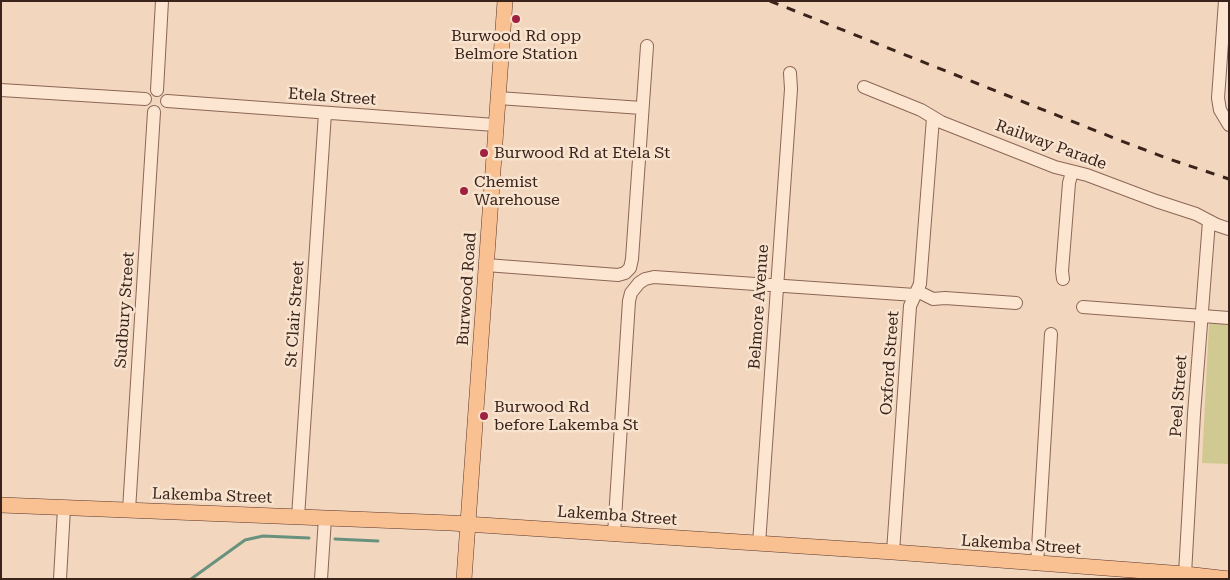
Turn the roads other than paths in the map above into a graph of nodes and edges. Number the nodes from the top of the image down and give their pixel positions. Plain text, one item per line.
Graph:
1 (162, 1) edge
2 (505, 1) edge
3 (1225, 1) edge
4 (647, 46) dead end
5 (790, 73) dead end
6 (864, 87) dead end
7 (1, 90) edge
8 (156, 90) junction
9 (498, 98) junction
10 (145, 99) junction
11 (167, 102) junction
12 (642, 108) junction
13 (154, 112) junction
14 (325, 113) junction
15 (934, 118) junction
16 (1229, 124) edge
17 (495, 125) junction
18 (1072, 172) junction
19 (1209, 221) junction
20 (1229, 229) edge
21 (486, 265) junction
22 (1063, 279) dead end
23 (777, 286) junction
24 (916, 293) junction
25 (1016, 302) dead end
26 (1084, 307) dead end
27 (1201, 316) junction
28 (1229, 318) edge
29 (1051, 334) dead end
30 (1, 505) edge
31 (64, 508) junction
32 (129, 510) junction
33 (298, 517) junction
34 (325, 518) junction
35 (467, 524) junction
36 (614, 534) junction
37 (759, 544) junction
38 (893, 552) junction
39 (1037, 564) junction
40 (1185, 574) junction
41 (60, 579) edge
42 (321, 579) edge
43 (464, 579) edge
44 (1229, 579) edge

1 - 8 street
2 - 9 main road, Burwood Road
3 - 16 street
4 - 12 street
5 - 23 street, Belmore Avenue
6 - 15 street, Railway Parade
7 - 10 street
8 - 10 street
8 - 11 street
9 - 12 street
9 - 17 main road, Burwood Road
10 - 13 street
11 - 13 street
11 - 14 street, Etela Street
12 - 21 street
13 - 32 street, Sudbury Street
14 - 17 street, Etela Street
14 - 33 street, St Clair Street
15 - 18 street, Railway Parade
15 - 24 street, Oxford Street
17 - 21 main road, Burwood Road
18 - 19 street, Railway Parade
18 - 22 street
19 - 20 street, Railway Parade
19 - 27 street, Peel Street
21 - 35 main road, Burwood Road
23 - 24 street
23 - 36 street
23 - 37 street, Belmore Avenue
24 - 25 street
24 - 38 street, Oxford Street
26 - 27 street
27 - 28 street
27 - 40 street, Peel Street
29 - 39 street
30 - 31 main road, Lakemba Street
31 - 32 main road, Lakemba Street
31 - 41 street
32 - 33 main road, Lakemba Street
33 - 34 main road, Lakemba Street
34 - 35 main road, Lakemba Street
34 - 42 street
35 - 36 main road, Lakemba Street
35 - 43 main road, Burwood Road
36 - 37 main road, Lakemba Street
37 - 38 main road, Lakemba Street
38 - 39 main road, Lakemba Street
39 - 40 main road, Lakemba Street
40 - 44 main road, Lakemba Street

